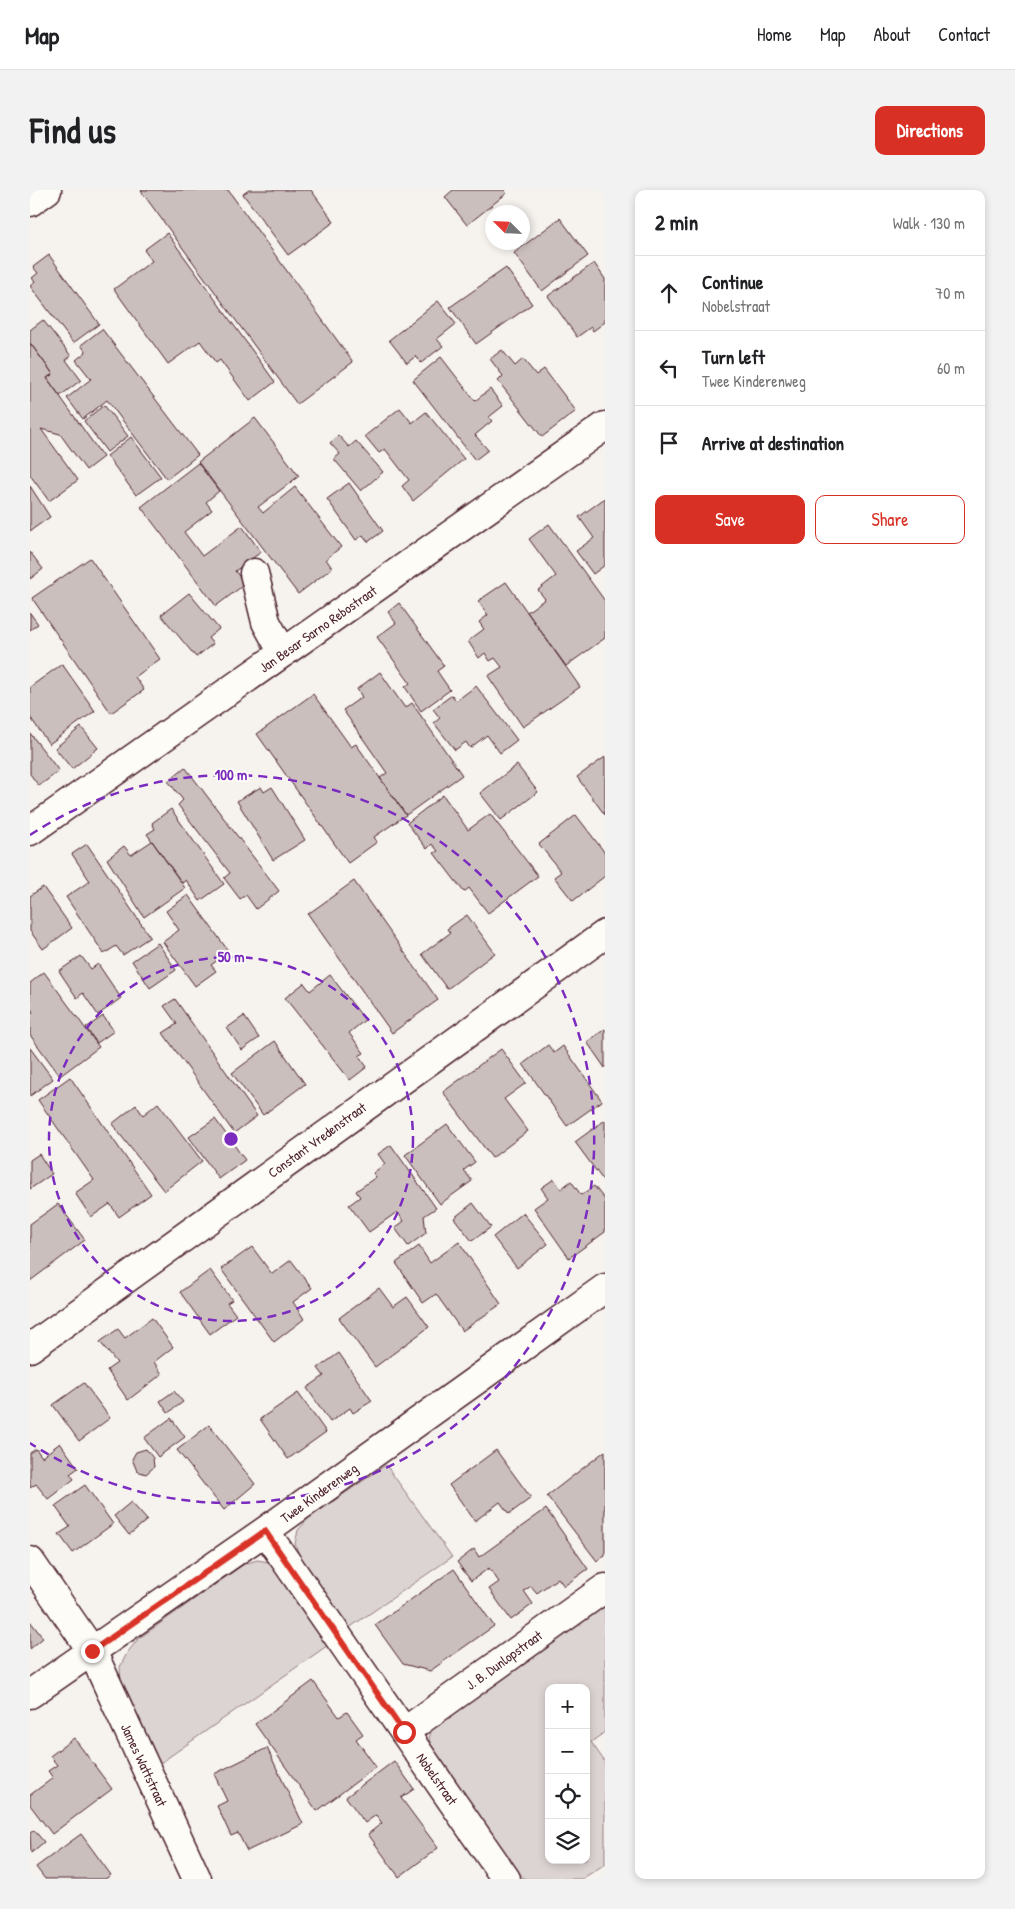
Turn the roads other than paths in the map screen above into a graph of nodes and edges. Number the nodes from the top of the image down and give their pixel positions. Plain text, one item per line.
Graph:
1 (47, 190) edge
2 (30, 202) edge
3 (605, 426) edge
4 (254, 573) dead end
5 (283, 653) junction
6 (30, 831) edge
7 (605, 934) edge
8 (605, 1288) edge
9 (30, 1348) edge
10 (265, 1531) junction
11 (30, 1561) edge
12 (605, 1588) edge
13 (92, 1651) junction
14 (30, 1694) edge
15 (404, 1732) junction
16 (194, 1878) edge
17 (506, 1879) edge

1 - 2 street
3 - 5 street, Jan Besar Sarno Rebostraat
4 - 5 street
5 - 6 street, Jan Besar Sarno Rebostraat
7 - 9 street, Constant Vredenstraat
8 - 10 street, Twee Kinderenweg
10 - 13 street, Twee Kinderenweg
10 - 15 street, Nobelstraat
11 - 13 street, James Wattstraat
12 - 15 street, J. B. Dunlopstraat
13 - 14 street, Twee Kinderenweg
13 - 16 street, James Wattstraat
15 - 17 street, Nobelstraat

